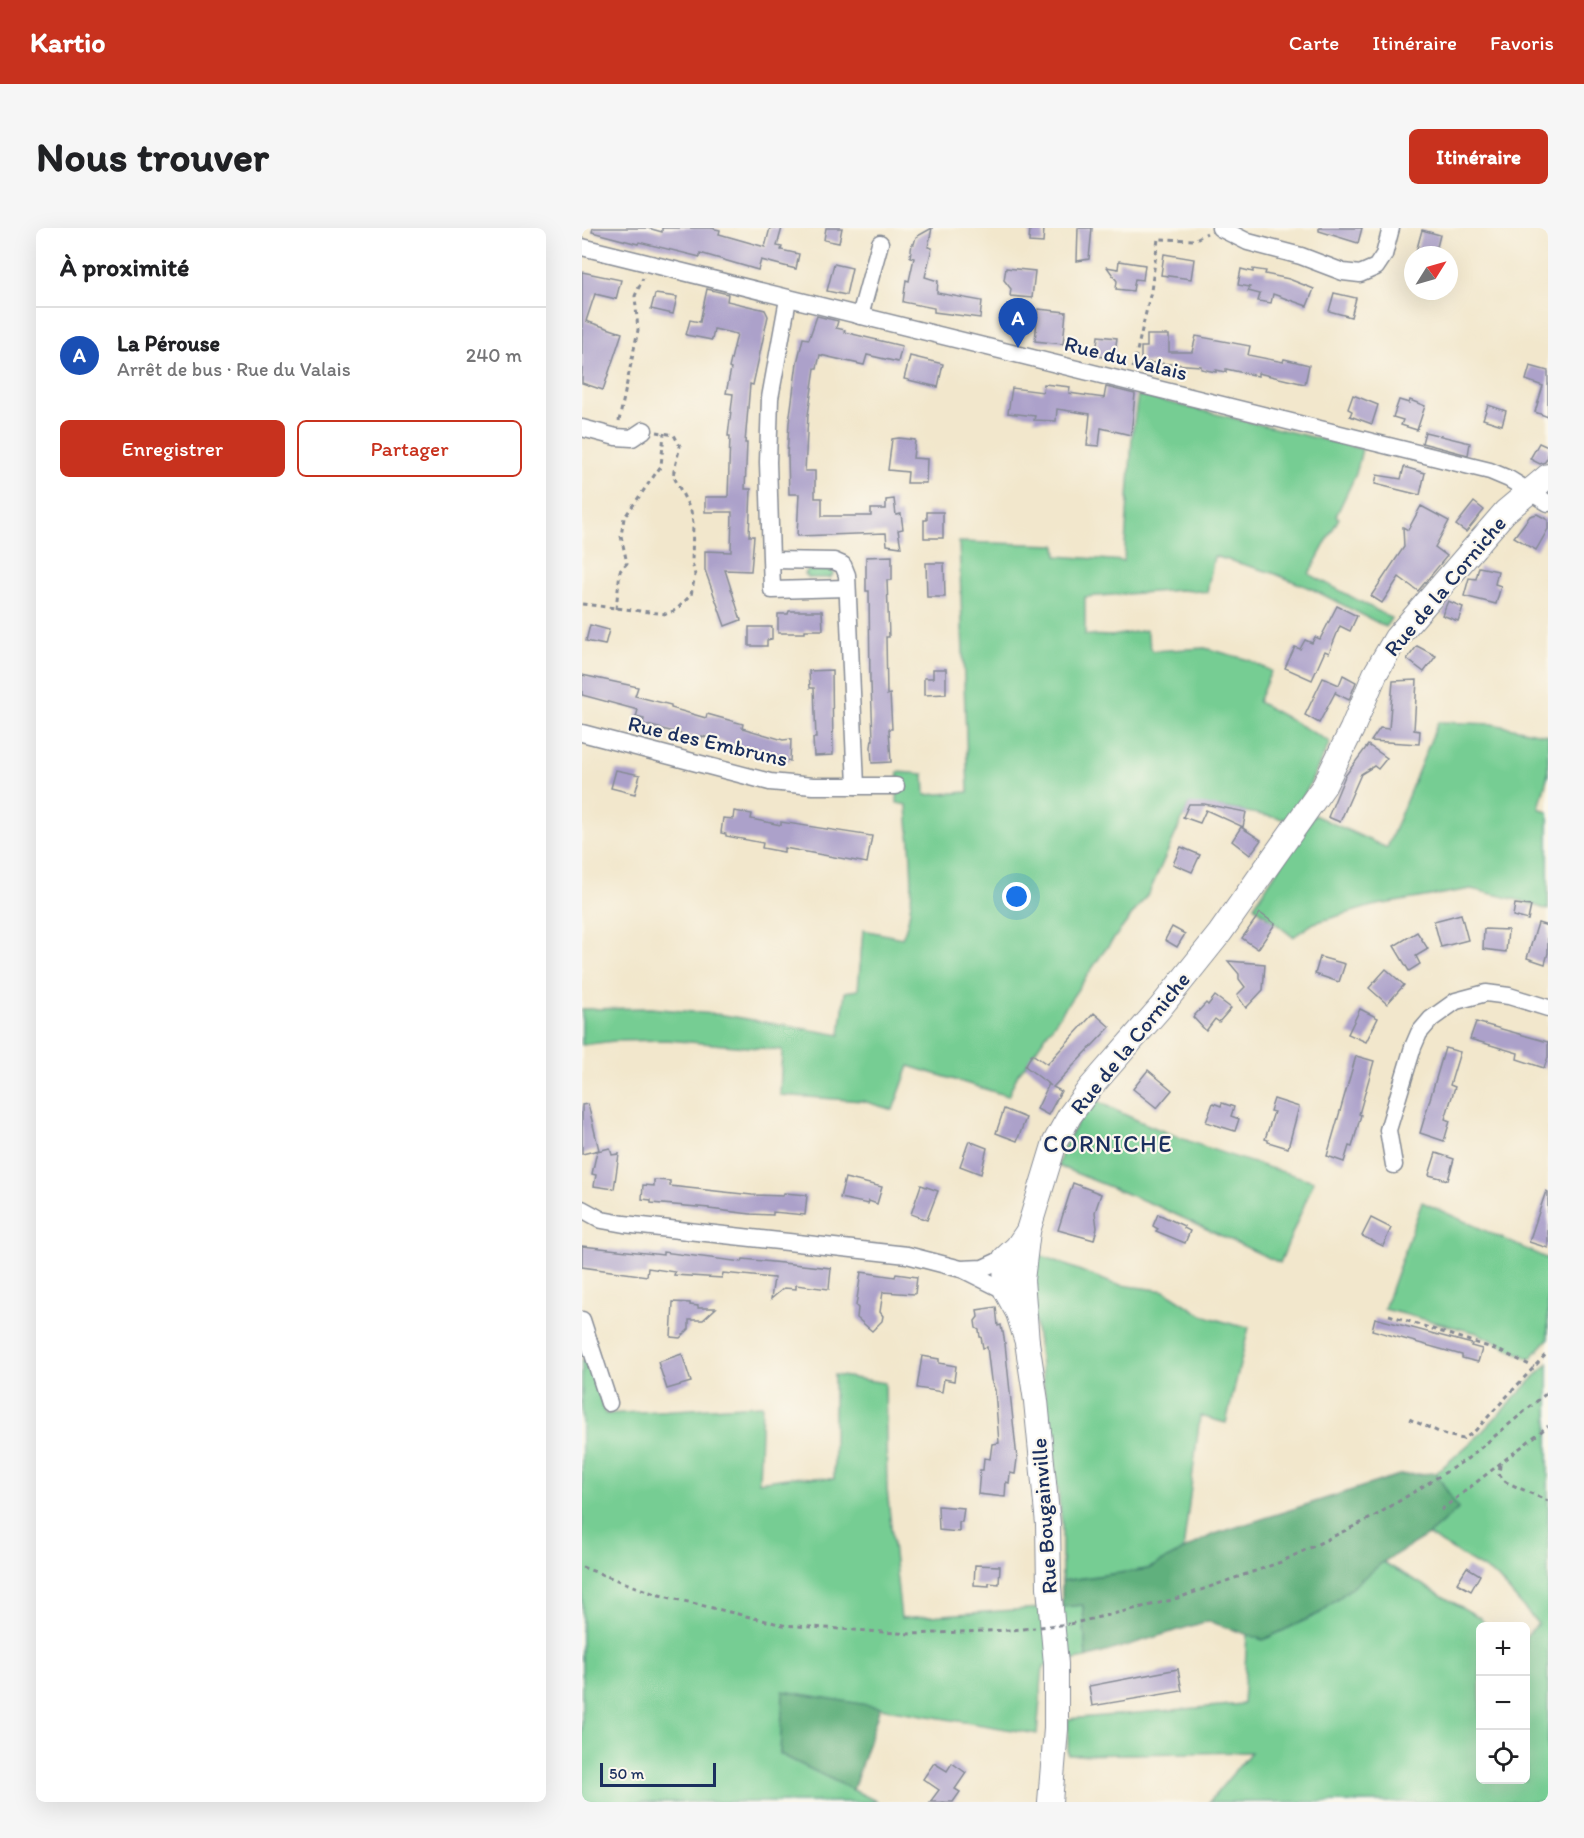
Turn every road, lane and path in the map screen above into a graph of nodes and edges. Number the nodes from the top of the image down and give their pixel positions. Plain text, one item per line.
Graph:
1 (1391, 228) edge
2 (1215, 230) edge
3 (880, 243) dead end
4 (582, 247) edge
5 (651, 263) junction
6 (788, 299) junction
7 (860, 316) junction
8 (1130, 381) junction
9 (582, 428) edge
10 (644, 430) joint
11 (664, 433) junction
12 (616, 437) junction
13 (1548, 476) edge
14 (1539, 497) edge
15 (772, 560) junction
16 (847, 588) junction
17 (582, 604) edge
18 (616, 609) junction
19 (582, 733) edge
20 (856, 786) junction
21 (896, 786) dead end
22 (1548, 1008) edge
23 (1394, 1165) dead end
24 (582, 1209) edge
25 (1028, 1232) junction
26 (1005, 1258) junction
27 (961, 1269) junction
28 (1014, 1285) junction
29 (1389, 1315) dead end
30 (582, 1320) edge
31 (1548, 1352) edge
32 (1534, 1366) junction
33 (1548, 1392) edge
34 (609, 1403) dead end
35 (1409, 1419) dead end
36 (1548, 1426) edge
37 (1500, 1465) junction
38 (1548, 1501) edge
39 (1441, 1510) dead end
40 (582, 1567) edge
41 (1050, 1802) edge

1 - 2 street
2 - 8 path
3 - 7 street
4 - 5 street, Rue du Valais
5 - 6 street, Rue du Valais
5 - 12 path
6 - 7 street, Rue du Valais
6 - 15 street
7 - 8 street, Rue du Valais
8 - 14 street, Rue du Valais
9 - 12 street
10 - 11 path
10 - 12 street
11 - 18 path
11 - 18 path
13 - 14 street, Rue de la Corniche
14 - 25 street, Rue de la Corniche
15 - 16 street
15 - 16 street
16 - 20 street
17 - 18 path
19 - 20 street, Rue des Embruns
20 - 21 street, Rue des Embruns
22 - 23 street
24 - 27 street, Rue de la Corniche
25 - 26 street, Rue de la Corniche
25 - 28 street, Rue Bougainville
26 - 27 street, Rue de la Corniche
26 - 28 street
27 - 28 street
28 - 41 street, Rue Bougainville
29 - 32 path
30 - 34 street
31 - 32 path
32 - 35 path
33 - 40 path, bridge
36 - 37 path
37 - 38 path
37 - 39 path

